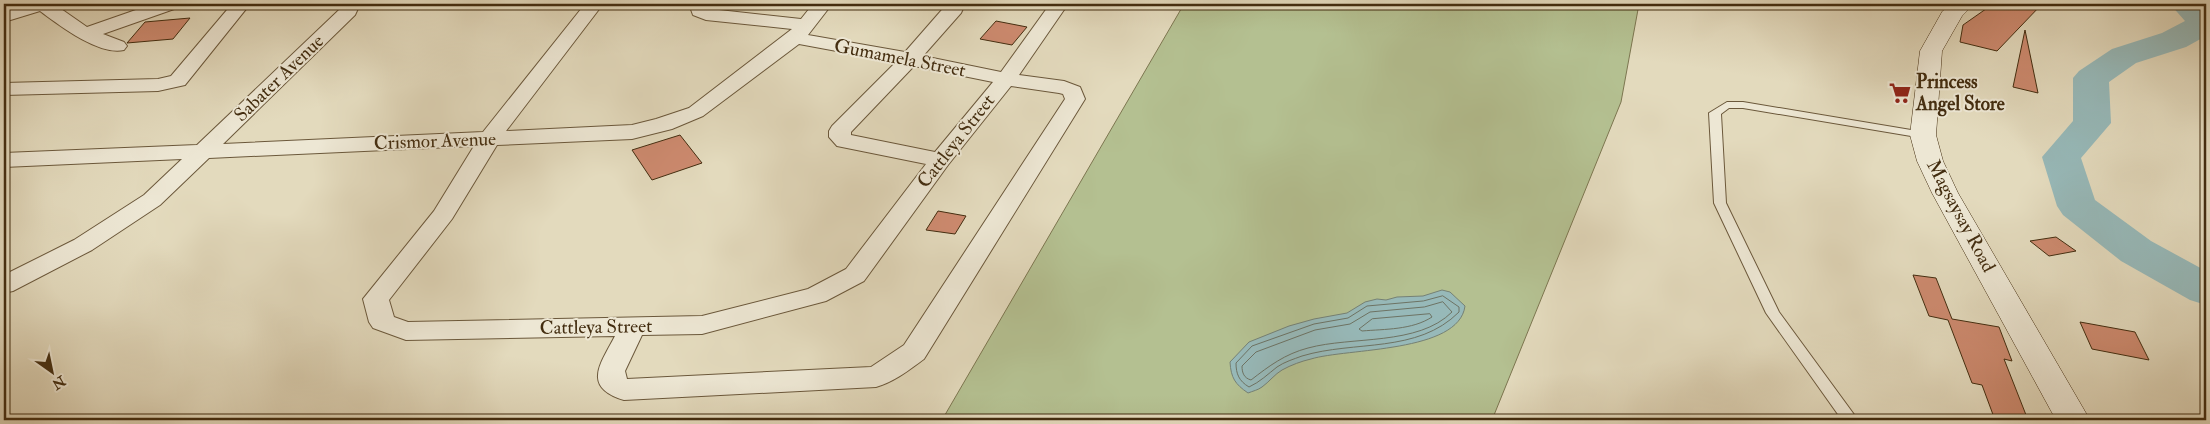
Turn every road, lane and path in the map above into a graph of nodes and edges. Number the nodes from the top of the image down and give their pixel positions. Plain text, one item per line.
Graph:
1 (42, 4) edge
2 (170, 4) edge
3 (241, 4) edge
4 (351, 4) edge
5 (594, 4) edge
6 (698, 4) edge
7 (823, 4) edge
8 (956, 4) edge
9 (1058, 4) edge
10 (1964, 4) edge
11 (4, 16) edge
12 (800, 31) junction
13 (85, 34) junction
14 (116, 46) dead end
15 (910, 58) junction
16 (1006, 79) junction
17 (4, 89) edge
18 (1923, 135) junction
19 (489, 139) junction
20 (204, 150) junction
21 (4, 160) edge
22 (940, 160) junction
23 (4, 284) edge
24 (633, 326) junction
25 (1850, 420) edge
26 (2073, 420) edge

1 - 11 street
1 - 13 street
2 - 13 street
3 - 17 street
4 - 20 street, Sabater Avenue
5 - 19 street, Cattleya Street
6 - 12 street, Gumamela Street
7 - 12 street, Crismor Avenue
8 - 15 street
9 - 16 street, Cattleya Street
10 - 18 main road, Magsaysay Road
12 - 15 street, Gumamela Street
12 - 19 street, Crismor Avenue
13 - 14 street
15 - 16 street, Gumamela Street
15 - 22 street
16 - 22 street, Cattleya Street
16 - 24 street, Gumamela Street
18 - 25 lane
18 - 26 main road, Magsaysay Road
19 - 20 street, Crismor Avenue
19 - 24 street, Cattleya Street
20 - 21 street, Crismor Avenue
20 - 23 street, Sabater Avenue
22 - 24 street, Cattleya Street

